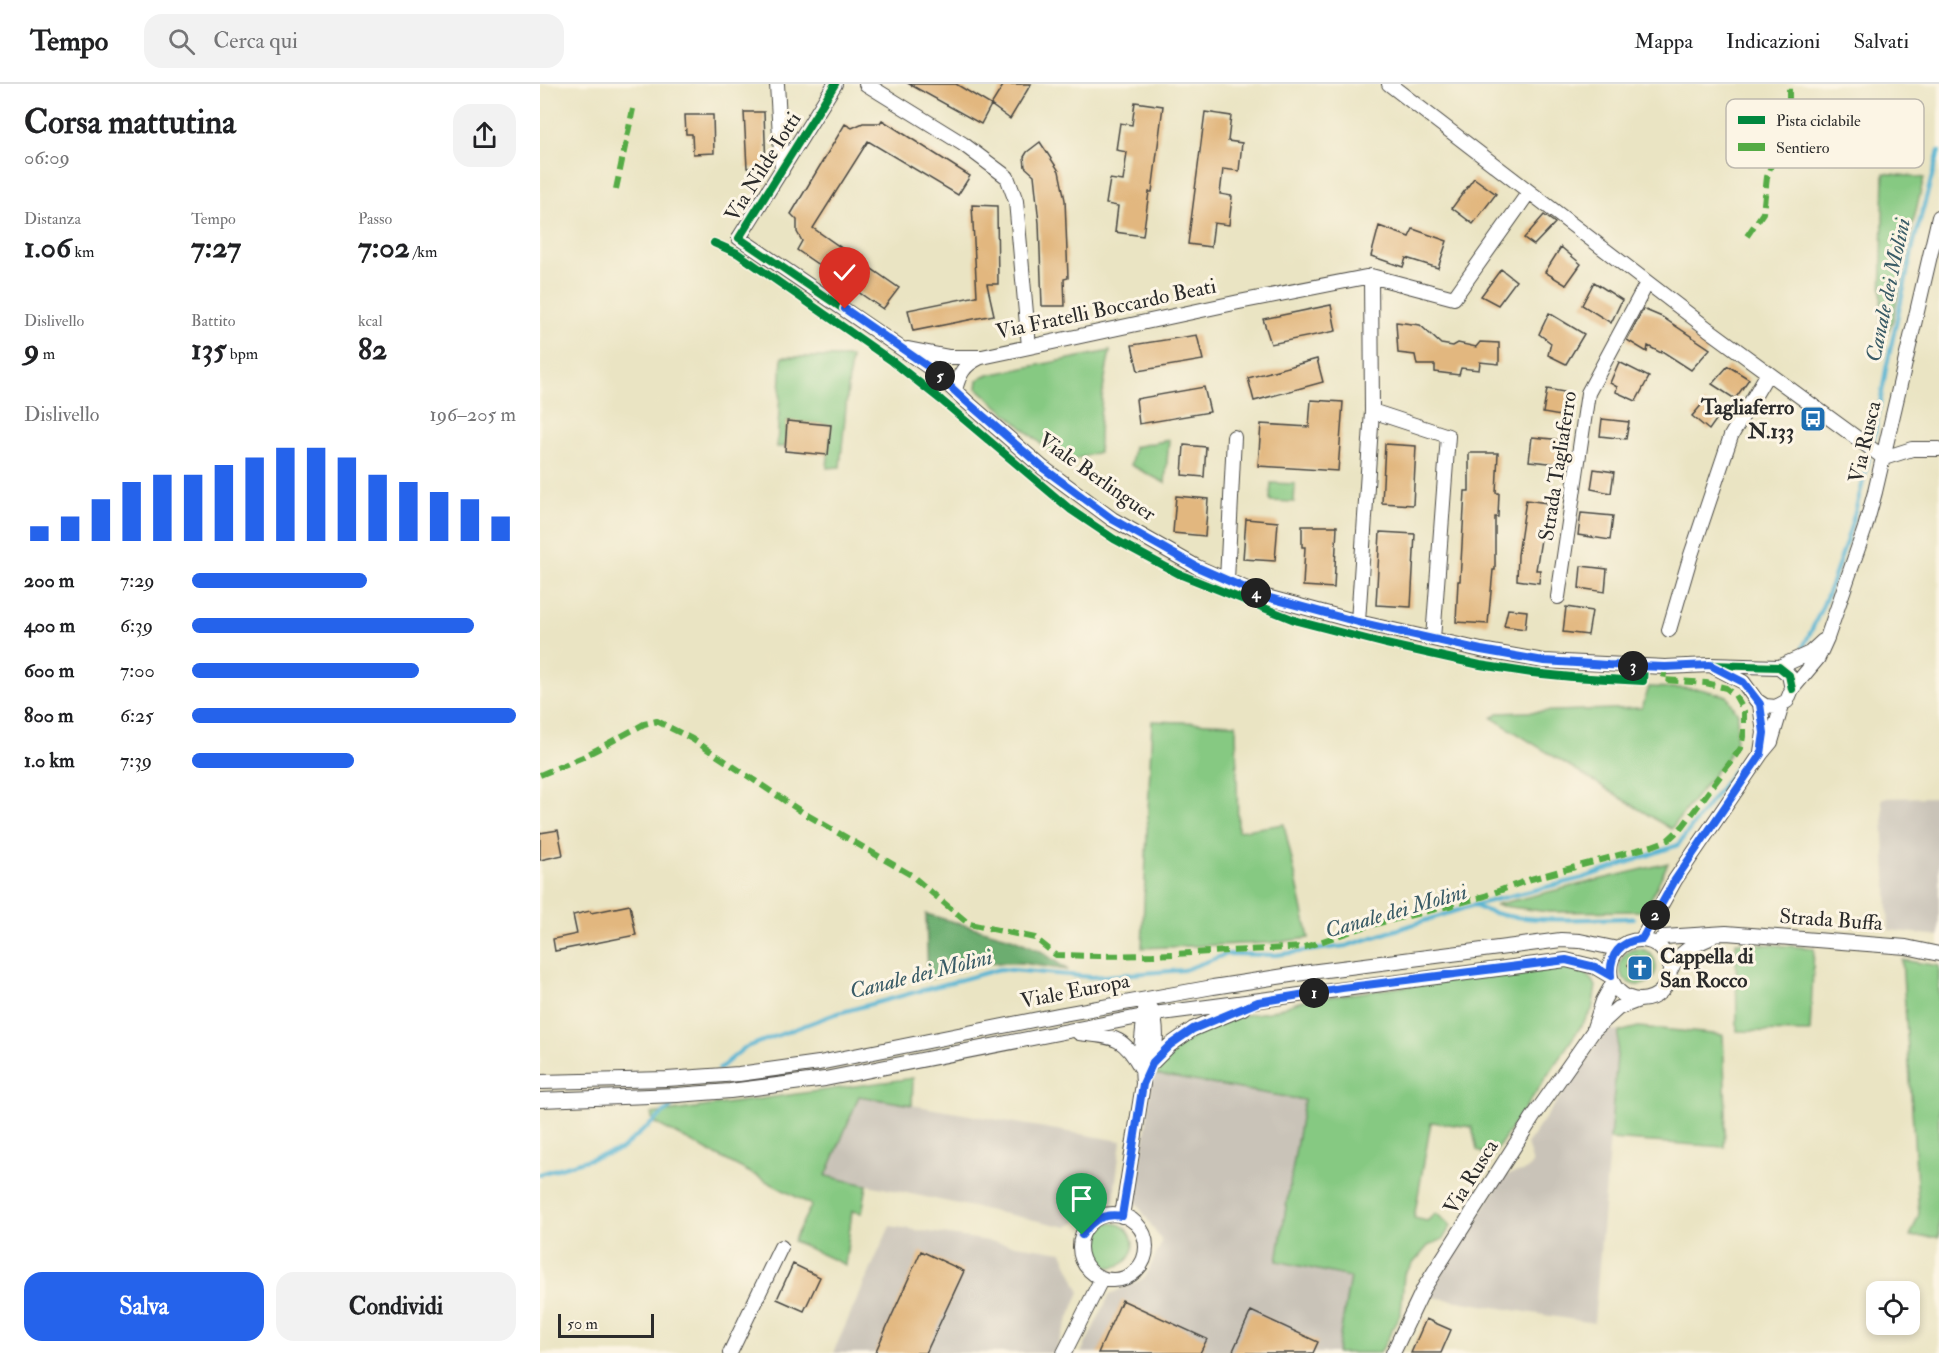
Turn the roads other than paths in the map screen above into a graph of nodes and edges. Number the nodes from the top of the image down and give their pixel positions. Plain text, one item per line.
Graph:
1 (777, 84) edge
2 (835, 84) edge
3 (866, 84) edge
4 (1389, 84) edge
5 (782, 171) junction
6 (1529, 192) junction
7 (1939, 217) edge
8 (1371, 276) junction
9 (1647, 283) junction
10 (897, 345) junction
11 (1029, 347) junction
12 (949, 357) junction
13 (982, 357) junction
14 (964, 369) junction
15 (936, 373) junction
16 (1768, 373) junction
17 (956, 390) junction
18 (1372, 411) junction
19 (1234, 437) dead end
20 (1939, 449) edge
21 (1884, 458) junction
22 (1227, 580) junction
23 (1558, 597) dead end
24 (1358, 622) junction
25 (1668, 630) dead end
26 (1827, 638) junction
27 (1432, 639) junction
28 (1710, 665) junction
29 (1775, 667) junction
30 (1792, 688) junction
31 (1756, 698) junction
32 (1782, 705) junction
33 (1761, 754) junction
34 (1719, 934) junction
35 (1642, 939) junction
36 (1657, 944) junction
37 (1618, 949) junction
38 (1939, 954) edge
39 (1671, 969) junction
40 (1612, 980) junction
41 (1147, 999) junction
42 (1639, 1000) junction
43 (1258, 1002) junction
44 (1149, 1015) junction
45 (1594, 1030) junction
46 (1065, 1032) junction
47 (1147, 1065) junction
48 (540, 1082) edge
49 (540, 1100) edge
50 (1122, 1216) junction
51 (781, 1247) dead end
52 (1102, 1278) junction
53 (730, 1353) edge
54 (1065, 1353) edge
55 (1393, 1353) edge

1 - 5 street
2 - 5 street, Via Nilde Iotti
3 - 11 street
4 - 6 street
5 - 10 street, Via Nilde Iotti
6 - 8 street
6 - 9 street
7 - 21 street, Via Rusca
8 - 11 street, Via Fratelli Boccardo Beati
8 - 18 street
9 - 16 street
9 - 23 street, Strada Tagliaferro
10 - 12 street, Via Fratelli Boccardo Beati
10 - 15 street
11 - 13 street, Via Fratelli Boccardo Beati
12 - 13 street, Via Fratelli Boccardo Beati
12 - 15 street
13 - 14 street, Via Fratelli Boccardo Beati
14 - 15 street, Via Fratelli Boccardo Beati
14 - 17 street
15 - 17 street, Viale Berlinguer
16 - 21 street
16 - 25 street
17 - 22 street, Viale Berlinguer
18 - 24 street
18 - 27 street
19 - 22 street
20 - 21 street
21 - 26 street, Via Rusca
22 - 24 street, Viale Berlinguer
24 - 27 street, Viale Berlinguer
26 - 29 street
26 - 30 street, Via Rusca
27 - 28 street, Viale Berlinguer
28 - 29 street, Viale Berlinguer
28 - 31 street
29 - 30 street
29 - 31 street
30 - 32 street
31 - 32 street
31 - 33 street
32 - 33 street
33 - 35 street
34 - 36 street, Strada Buffa
34 - 38 street, Strada Buffa
34 - 39 street, Strada Buffa
35 - 36 street
35 - 37 street
36 - 39 street
37 - 40 street
37 - 41 street, Viale Europa
39 - 42 street
40 - 42 street
40 - 43 street, Viale Europa
40 - 45 street, Via Rusca
41 - 44 street
41 - 48 street, Viale Europa
42 - 45 street, Via Rusca
43 - 44 street, Viale Europa
43 - 47 street
44 - 46 street, Viale Europa
44 - 47 street
45 - 55 street, Via Rusca
46 - 47 street
46 - 49 street, Viale Europa
47 - 50 street
50 - 52 street
50 - 52 street
51 - 53 street
52 - 54 street

